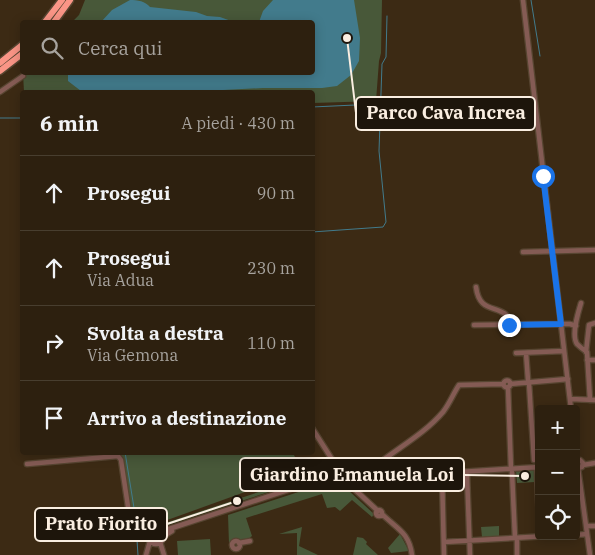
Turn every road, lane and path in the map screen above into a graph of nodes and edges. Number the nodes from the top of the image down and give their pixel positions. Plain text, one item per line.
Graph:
1 (62, 0) edge
2 (70, 0) edge
3 (522, 0) edge
4 (47, 20) edge
5 (55, 20) edge
6 (20, 47) edge
7 (20, 56) edge
8 (0, 63) edge
9 (0, 71) edge
10 (23, 76) dead end
11 (0, 92) edge
12 (595, 250) edge
13 (553, 251) junction
14 (522, 252) dead end
15 (476, 286) dead end
16 (581, 303) dead end
17 (595, 323) edge
18 (561, 324) junction
19 (474, 325) dead end
20 (513, 325) junction
21 (576, 326) junction
22 (564, 351) junction
23 (586, 352) junction
24 (516, 353) dead end
25 (526, 353) junction
26 (587, 360) junction
27 (595, 360) edge
28 (568, 379) junction
29 (529, 382) junction
30 (507, 385) junction
31 (570, 399) junction
32 (592, 400) edge
33 (571, 405) edge
34 (315, 433) edge
35 (534, 460) dead end
36 (595, 462) edge
37 (580, 463) edge
38 (27, 464) dead end
39 (335, 464) junction
40 (535, 467) edge
41 (511, 469) junction
42 (343, 471) junction
43 (580, 472) edge
44 (334, 473) junction
45 (381, 473) junction
46 (441, 473) junction
47 (467, 475) dead end
48 (346, 478) junction
49 (339, 483) junction
50 (351, 486) junction
51 (586, 526) junction
52 (595, 526) edge
53 (159, 531) junction
54 (587, 534) junction
55 (580, 535) edge
56 (535, 536) edge
57 (516, 538) junction
58 (155, 540) junction
59 (470, 540) junction
60 (250, 542) dead end
61 (444, 542) junction
62 (233, 550) edge
63 (147, 555) edge
64 (164, 555) edge
65 (412, 555) edge
66 (444, 555) edge
67 (470, 555) edge
68 (517, 555) edge
69 (590, 555) edge

1 - 4 highway
2 - 5 highway
3 - 13 street
6 - 8 highway
7 - 9 highway
10 - 11 street
12 - 13 street
13 - 14 street
13 - 18 street
15 - 20 street
16 - 21 street
17 - 23 street
18 - 20 street
18 - 21 street
18 - 22 street
19 - 20 street
21 - 23 street
22 - 25 street
22 - 28 street
23 - 26 street
24 - 25 street
25 - 29 street
26 - 27 street
26 - 32 street
28 - 29 street
28 - 31 street
29 - 30 street
29 - 35 street
30 - 41 street
30 - 45 street
31 - 32 street
31 - 33 street
34 - 39 street
36 - 37 street
38 - 58 street
39 - 42 street
39 - 44 street
40 - 41 street
41 - 46 street
41 - 57 street
42 - 44 street
42 - 45 street
42 - 48 street
43 - 51 street
44 - 49 street
44 - 53 street
45 - 46 street
45 - 48 street
46 - 61 street
47 - 59 street
48 - 49 street
48 - 50 street
49 - 50 street
49 - 58 street
50 - 65 street
51 - 52 street
51 - 54 street
53 - 58 street
53 - 58 street
54 - 55 street
54 - 69 street
56 - 57 street
57 - 59 street
57 - 68 street
58 - 63 street
58 - 64 street
59 - 61 street
59 - 67 street
60 - 62 street
61 - 66 street

